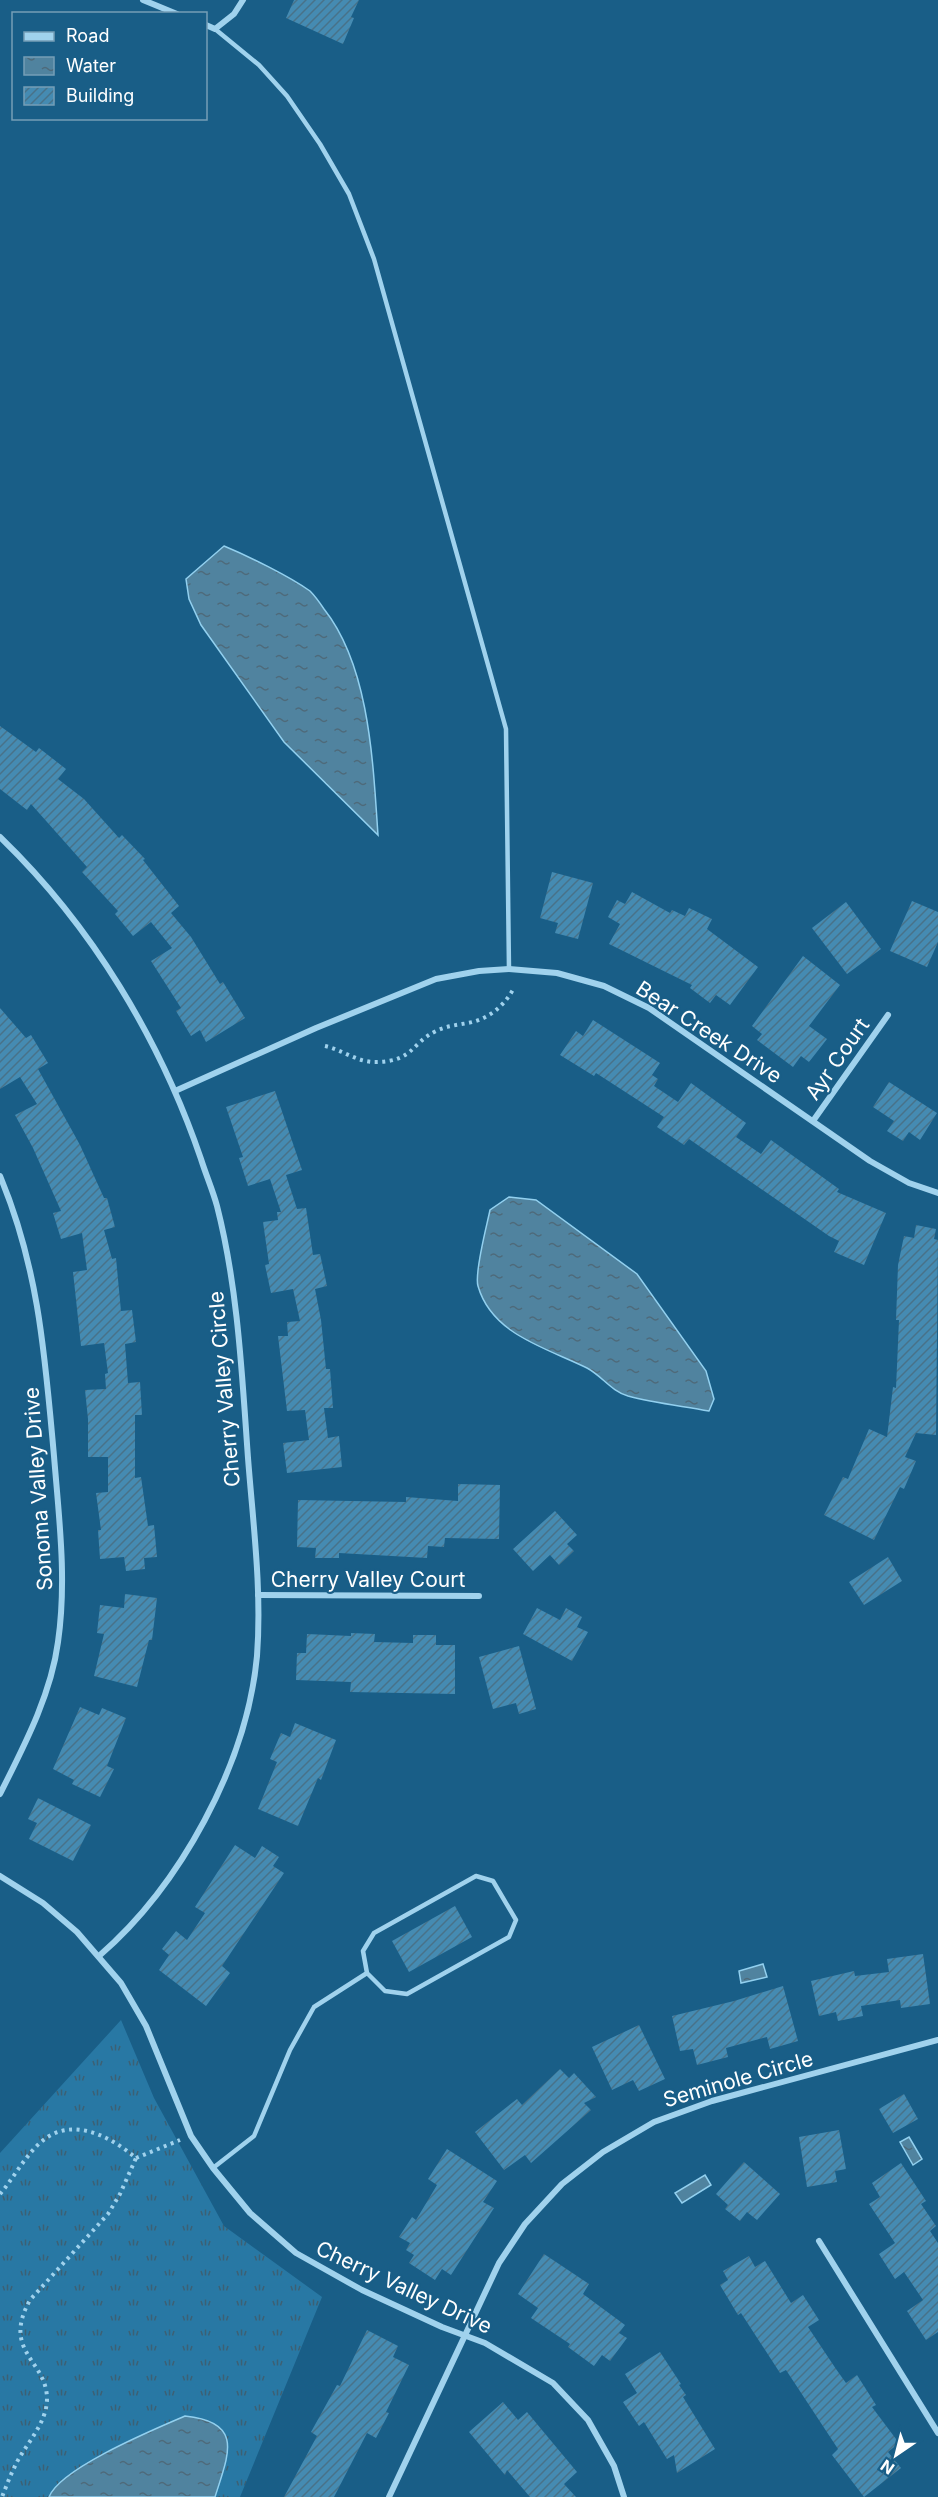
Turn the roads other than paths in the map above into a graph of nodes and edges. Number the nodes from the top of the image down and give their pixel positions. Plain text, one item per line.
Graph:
1 (143, 0) edge
2 (243, 0) edge
3 (172, 12) edge
4 (207, 25) edge
5 (215, 29) junction
6 (0, 837) edge
7 (509, 969) junction
8 (888, 1015) dead end
9 (175, 1091) junction
10 (813, 1121) junction
11 (0, 1176) edge
12 (938, 1193) edge
13 (258, 1595) junction
14 (478, 1596) dead end
15 (0, 1794) edge
16 (0, 1876) edge
17 (99, 1956) junction
18 (367, 1973) junction
19 (938, 2040) edge
20 (213, 2168) junction
21 (819, 2241) dead end
22 (466, 2336) junction
23 (938, 2433) edge
24 (389, 2497) edge
25 (624, 2497) edge

1 - 3 street
2 - 5 street
4 - 5 street
5 - 7 lane
6 - 9 street, Cherry Valley Circle
7 - 9 street, Bear Creek Drive
7 - 10 street, Bear Creek Drive
8 - 10 street, Ayr Court
9 - 13 street, Cherry Valley Circle
10 - 12 street, Bear Creek Drive
11 - 15 street, Sonoma Valley Drive
13 - 14 street, Cherry Valley Court
13 - 17 street, Cherry Valley Circle
16 - 17 street, Cherry Valley Drive
17 - 20 street, Cherry Valley Drive
18 - 18 lane
18 - 20 lane
19 - 22 street, Seminole Circle
20 - 22 street, Cherry Valley Drive
21 - 23 street
22 - 24 street, Seminole Circle
22 - 25 street, Cherry Valley Drive

